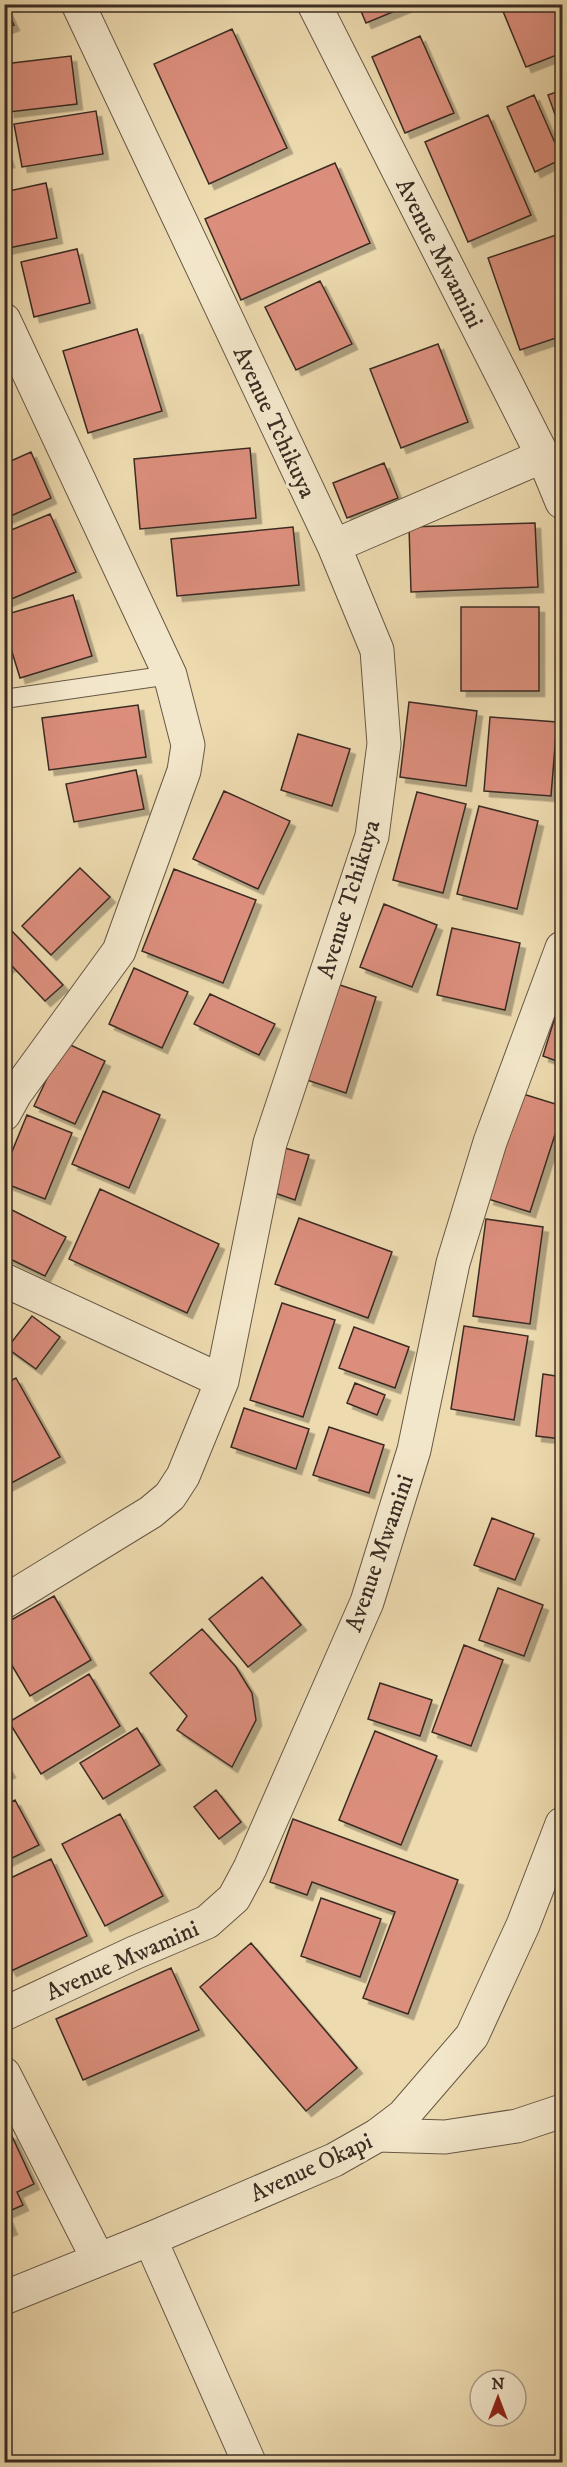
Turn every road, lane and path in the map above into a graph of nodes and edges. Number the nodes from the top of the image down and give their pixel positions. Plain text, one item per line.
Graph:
1 (78, 4) edge
2 (314, 4) edge
3 (4, 320) edge
4 (543, 456) junction
5 (562, 502) edge
6 (334, 546) junction
7 (170, 675) junction
8 (4, 699) edge
9 (562, 948) edge
10 (4, 1114) edge
11 (4, 1280) edge
12 (222, 1381) junction
13 (4, 1602) edge
14 (562, 1824) edge
15 (4, 2014) edge
16 (4, 2074) edge
17 (562, 2112) edge
18 (378, 2135) junction
19 (150, 2239) junction
20 (98, 2259) junction
21 (4, 2298) edge
22 (249, 2463) edge

1 - 6 street, Avenue Tchikuya
2 - 4 street, Avenue Mwamini
3 - 7 street
4 - 5 street, Avenue Mwamini
4 - 6 street
6 - 12 street, Avenue Tchikuya
7 - 8 lane
7 - 10 street
9 - 15 street, Avenue Mwamini
11 - 12 street
12 - 13 street, Avenue Tchikuya
14 - 18 street, Avenue Okapi
16 - 20 street
17 - 18 street
18 - 19 street, Avenue Okapi
19 - 20 street, Avenue Okapi
19 - 22 street
20 - 21 street, Avenue Okapi

